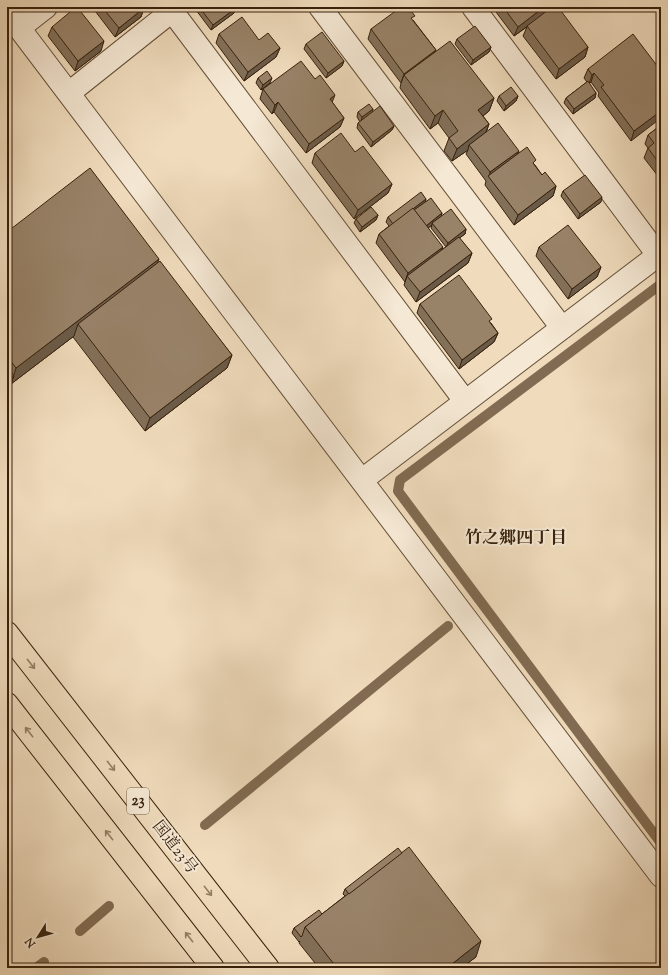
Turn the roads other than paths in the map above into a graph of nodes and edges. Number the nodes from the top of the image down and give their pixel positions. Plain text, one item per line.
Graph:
1 (46, 7) edge
2 (320, 7) edge
3 (473, 7) edge
4 (175, 9) edge
5 (13, 20) edge
6 (69, 93) junction
7 (660, 254) edge
8 (562, 328) junction
9 (465, 401) junction
10 (362, 480) junction
11 (7, 633) edge
12 (7, 704) edge
13 (661, 876) edge
14 (213, 968) edge
15 (268, 968) edge

1 - 5 street
2 - 8 street
3 - 7 street
4 - 6 street
4 - 9 street
5 - 6 street
6 - 10 street
7 - 8 street
8 - 9 street
9 - 10 street
10 - 13 street
11 -> 15 highway, 国道23号 / 23
14 -> 12 highway

